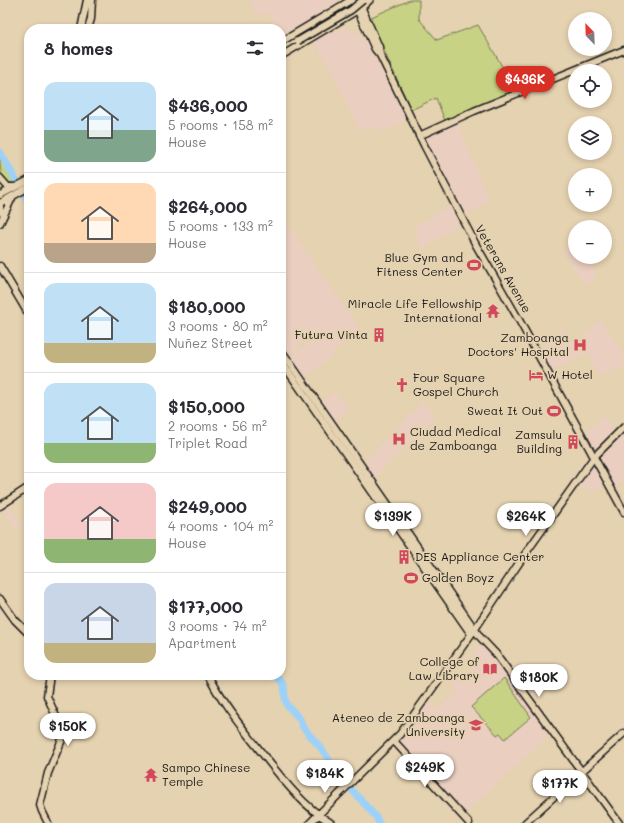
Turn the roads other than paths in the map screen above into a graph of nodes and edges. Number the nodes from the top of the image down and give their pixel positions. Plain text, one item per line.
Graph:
1 (87, 0) edge
2 (92, 0) edge
3 (352, 0) edge
4 (369, 0) edge
5 (360, 3) edge
6 (338, 9) junction
7 (321, 19) junction
8 (344, 19) junction
9 (82, 24) edge
10 (90, 24) edge
11 (303, 29) junction
12 (326, 29) junction
13 (286, 39) edge
14 (297, 40) junction
15 (309, 40) junction
16 (286, 45) edge
17 (286, 48) edge
18 (624, 50) edge
19 (286, 53) edge
20 (419, 136) junction
21 (0, 178) edge
22 (24, 187) edge
23 (15, 192) junction
24 (0, 195) edge
25 (0, 203) edge
26 (0, 212) edge
27 (0, 223) edge
28 (0, 266) edge
29 (24, 307) edge
30 (286, 358) edge
31 (286, 368) edge
32 (624, 427) edge
33 (594, 457) junction
34 (368, 481) junction
35 (24, 490) edge
36 (0, 506) edge
37 (624, 512) edge
38 (0, 599) edge
39 (24, 629) edge
40 (473, 631) junction
41 (49, 680) edge
42 (211, 680) edge
43 (624, 733) edge
44 (394, 741) junction
45 (582, 772) junction
46 (317, 815) junction
47 (48, 823) edge
48 (310, 823) edge
49 (331, 823) edge
50 (469, 823) edge
51 (525, 823) edge
52 (619, 823) edge

1 - 9 main road
2 - 10 main road
3 - 5 main road, Veterans Avenue
3 - 6 main road
4 - 5 highway
5 - 8 main road
5 - 14 main road, bridge
5 - 20 main road, Veterans Avenue
6 - 7 main road
6 - 8 main road
7 - 11 main road
7 - 12 main road
8 - 12 main road
11 - 13 main road
11 - 15 main road
12 - 15 main road
14 - 16 main road
14 - 17 main road
15 - 19 main road
18 - 20 main road
20 - 33 main road, Veterans Avenue
21 - 23 main road
22 - 23 main road
23 - 24 main road
23 - 25 main road
23 - 27 main road
25 - 26 main road
28 - 29 main road
30 - 34 main road
31 - 34 main road
32 - 33 main road
33 - 37 main road, Veterans Avenue
33 - 40 main road
34 - 40 main road
35 - 36 main road
38 - 39 main road
40 - 44 main road
40 - 45 main road
41 - 47 main road
42 - 46 main road
43 - 45 main road
44 - 46 main road
44 - 50 main road
45 - 51 main road
45 - 52 main road
46 - 48 main road
46 - 49 main road

